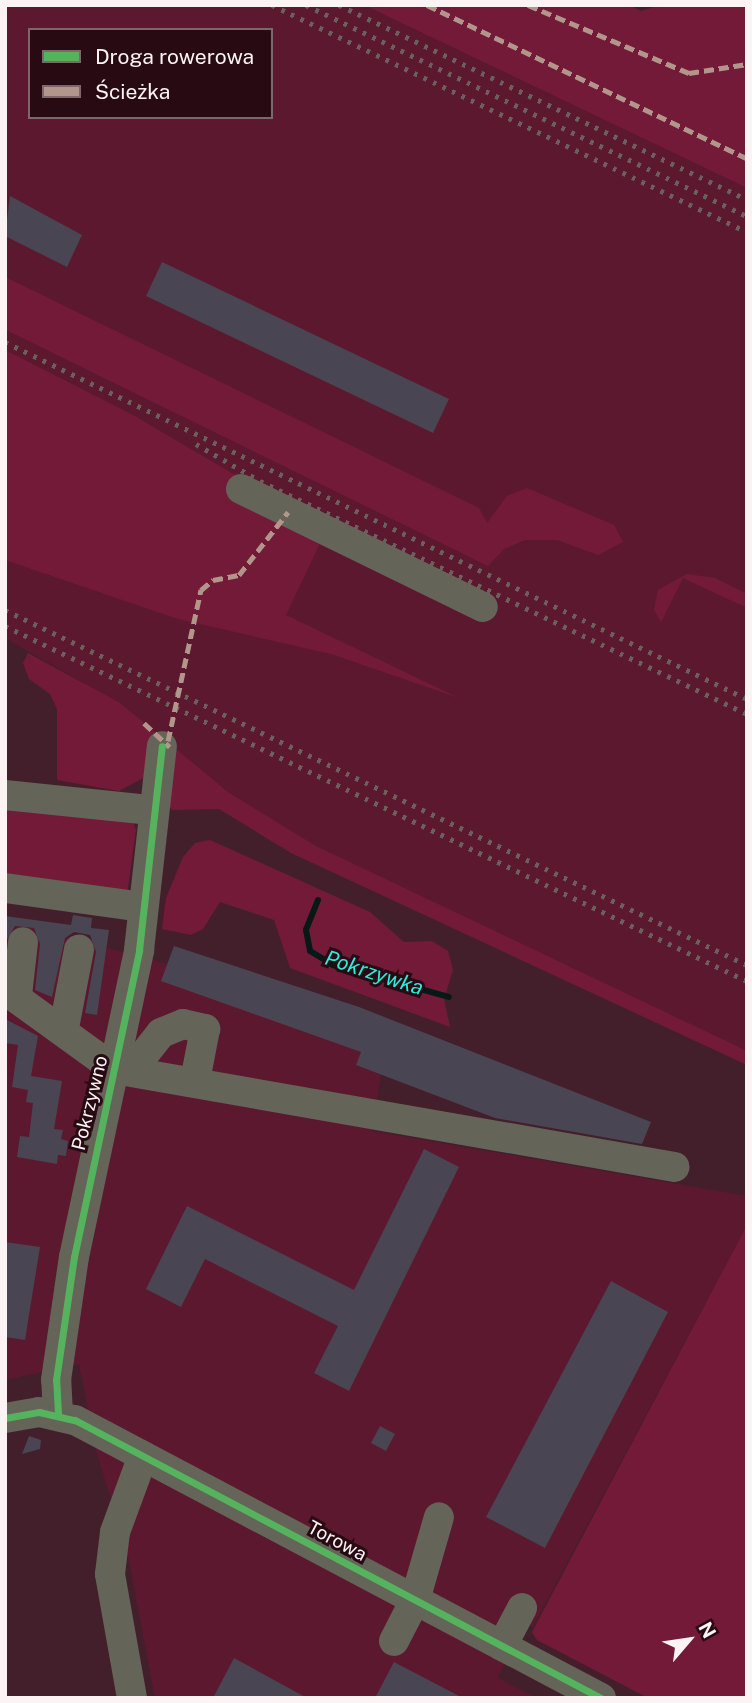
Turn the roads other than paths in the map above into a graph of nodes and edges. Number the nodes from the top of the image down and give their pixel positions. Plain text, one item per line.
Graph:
1 (241, 489) dead end
2 (483, 607) dead end
3 (162, 746) dead end
4 (5, 795) edge
5 (151, 810) junction
6 (5, 888) edge
7 (142, 907) junction
8 (23, 942) dead end
9 (79, 949) dead end
10 (11, 992) edge
11 (64, 1028) junction
12 (123, 1070) junction
13 (195, 1081) junction
14 (675, 1167) dead end
15 (58, 1414) junction
16 (5, 1418) edge
17 (143, 1456) junction
18 (439, 1517) dead end
19 (415, 1600) junction
20 (522, 1608) dead end
21 (394, 1641) dead end
22 (502, 1646) junction
23 (570, 1691) edge
24 (132, 1698) edge
25 (601, 1698) edge

1 - 2 street
3 - 5 street, Pokrzywno
4 - 5 street
5 - 7 street, Pokrzywno
6 - 7 street
7 - 12 street, Pokrzywno
8 - 10 street
9 - 11 street
10 - 11 street
11 - 12 street
12 - 13 street
12 - 13 street
12 - 15 street, Pokrzywno
13 - 14 street
15 - 16 street
15 - 17 street, Torowa
17 - 19 street, Torowa
17 - 24 street
18 - 19 street
19 - 21 street
19 - 22 street, Torowa
20 - 22 street
22 - 23 street, Torowa
23 - 25 street, Torowa

